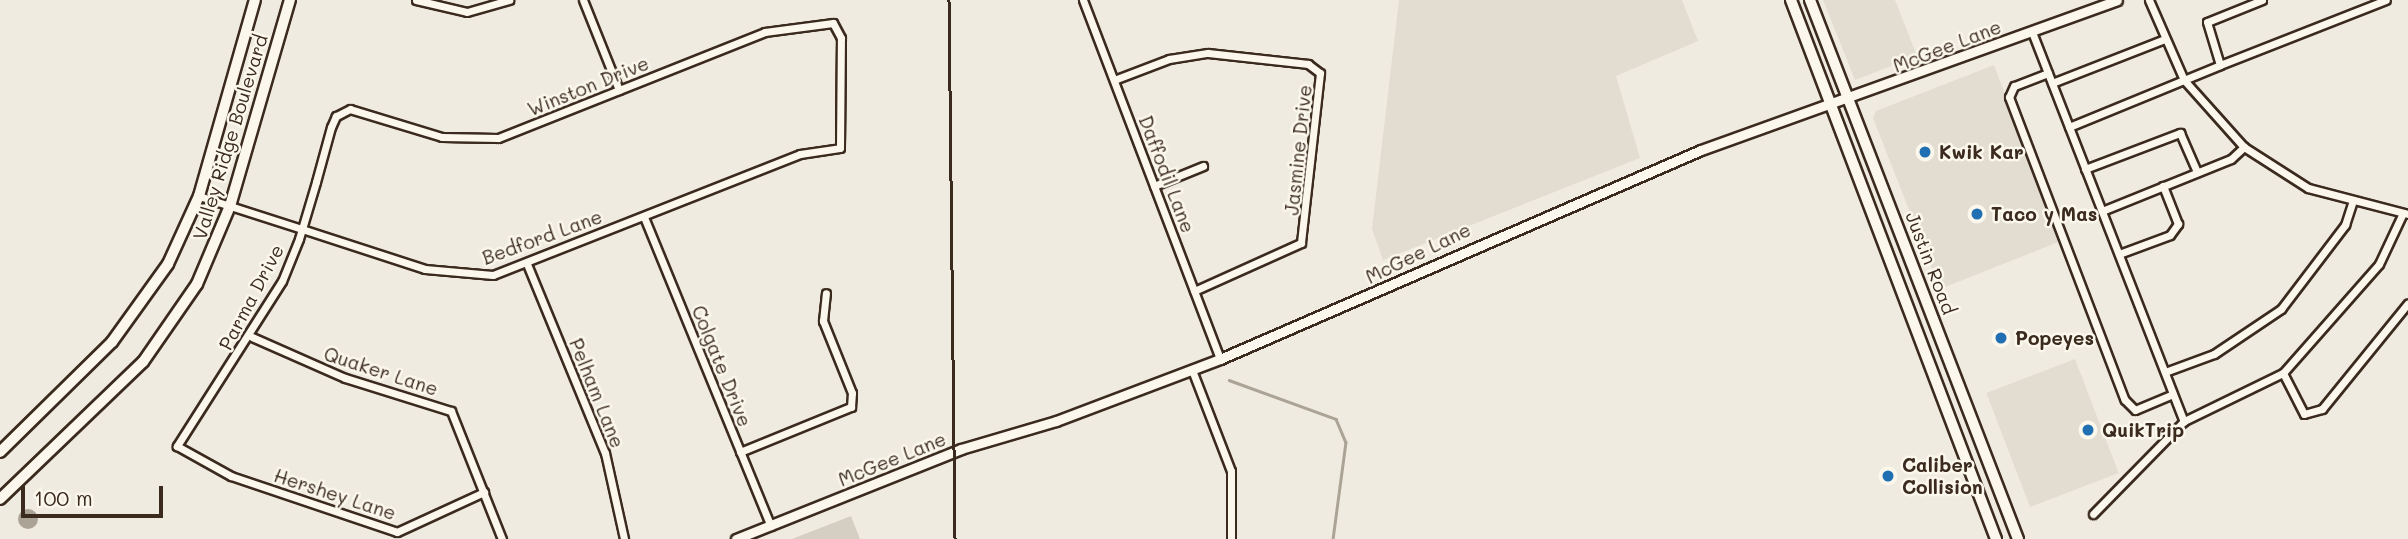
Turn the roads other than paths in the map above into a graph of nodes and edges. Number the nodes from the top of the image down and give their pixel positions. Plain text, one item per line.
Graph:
1 (255, 0) edge
2 (290, 0) edge
3 (416, 0) edge
4 (509, 0) edge
5 (583, 0) edge
6 (1083, 0) edge
7 (1791, 0) edge
8 (1810, 0) edge
9 (2117, 0) edge
10 (2149, 0) edge
11 (2262, 0) edge
12 (2386, 0) edge
13 (2032, 32) junction
14 (2165, 39) junction
15 (2220, 65) junction
16 (2048, 73) junction
17 (1114, 80) junction
18 (2184, 80) junction
19 (2052, 83) junction
20 (619, 90) junction
21 (1849, 99) junction
22 (1833, 104) junction
23 (342, 112) joint
24 (2069, 127) junction
25 (845, 138) joint
26 (2245, 146) junction
27 (1203, 166) dead end
28 (2085, 169) junction
29 (2197, 172) junction
30 (1154, 186) junction
31 (2163, 186) junction
32 (199, 195) junction
33 (2352, 203) junction
34 (230, 205) junction
35 (2102, 211) junction
36 (2405, 213) edge
37 (644, 217) junction
38 (302, 229) junction
39 (2119, 254) junction
40 (527, 264) junction
41 (1195, 291) junction
42 (826, 293) dead end
43 (2408, 303) edge
44 (252, 337) junction
45 (1220, 359) junction
46 (1192, 370) junction
47 (2165, 372) junction
48 (2283, 373) junction
49 (2174, 394) junction
50 (2184, 421) junction
51 (177, 446) joint
52 (0, 452) edge
53 (740, 452) junction
54 (484, 492) junction
55 (0, 499) edge
56 (2093, 514) dead end
57 (771, 526) junction
58 (2017, 536) edge
59 (502, 539) edge
60 (624, 539) edge
61 (736, 539) edge
62 (1231, 539) edge
63 (1996, 539) edge
64 (2003, 539) edge

1 - 32 main road, Valley Ridge Boulevard
2 - 34 main road, Valley Ridge Boulevard
3 - 4 street
5 - 20 street
6 - 17 street, Daffodil Lane
7 - 22 main road, Justin Road
8 - 21 main road, Justin Road
9 - 13 street, McGee Lane
10 - 14 street
11 - 15 street
12 - 15 street
13 - 16 street
13 - 21 street, McGee Lane
14 - 18 street
14 - 19 street
15 - 18 street
16 - 19 street
16 - 49 street
17 - 30 street, Daffodil Lane
17 - 41 street, Jasmine Drive
18 - 24 street
18 - 26 street
19 - 24 street
20 - 23 street, Winston Drive
20 - 25 street, Winston Drive
21 - 22 street, McGee Lane
21 - 58 main road, Justin Road
22 - 45 street, McGee Lane
22 - 63 main road, Justin Road
23 - 38 street, Parma Drive
24 - 28 street
25 - 37 street, Bedford Lane
26 - 29 street
26 - 33 street
27 - 30 street
28 - 29 street
28 - 35 street
29 - 31 street
30 - 41 street, Daffodil Lane
31 - 35 street
31 - 39 street
32 - 34 street, Bedford Lane
32 - 52 main road, Valley Ridge Boulevard
33 - 36 street
33 - 47 street
34 - 38 street, Bedford Lane
34 - 55 main road, Valley Ridge Boulevard
35 - 39 street
36 - 48 street
37 - 40 street, Bedford Lane
37 - 53 street, Colgate Drive
38 - 40 street, Bedford Lane
38 - 44 street, Parma Drive
39 - 47 street
40 - 60 street, Pelham Lane
41 - 45 street, Daffodil Lane
42 - 53 street
43 - 48 street
44 - 51 street, Parma Drive
44 - 54 street, Quaker Lane
45 - 46 street, McGee Lane
46 - 57 street, McGee Lane
46 - 62 street
47 - 49 street
48 - 50 street
49 - 50 street
50 - 56 street
51 - 54 street, Hershey Lane
53 - 57 street, Colgate Drive
54 - 59 street, Quaker Lane
57 - 61 street, McGee Lane
58 - 64 main road

